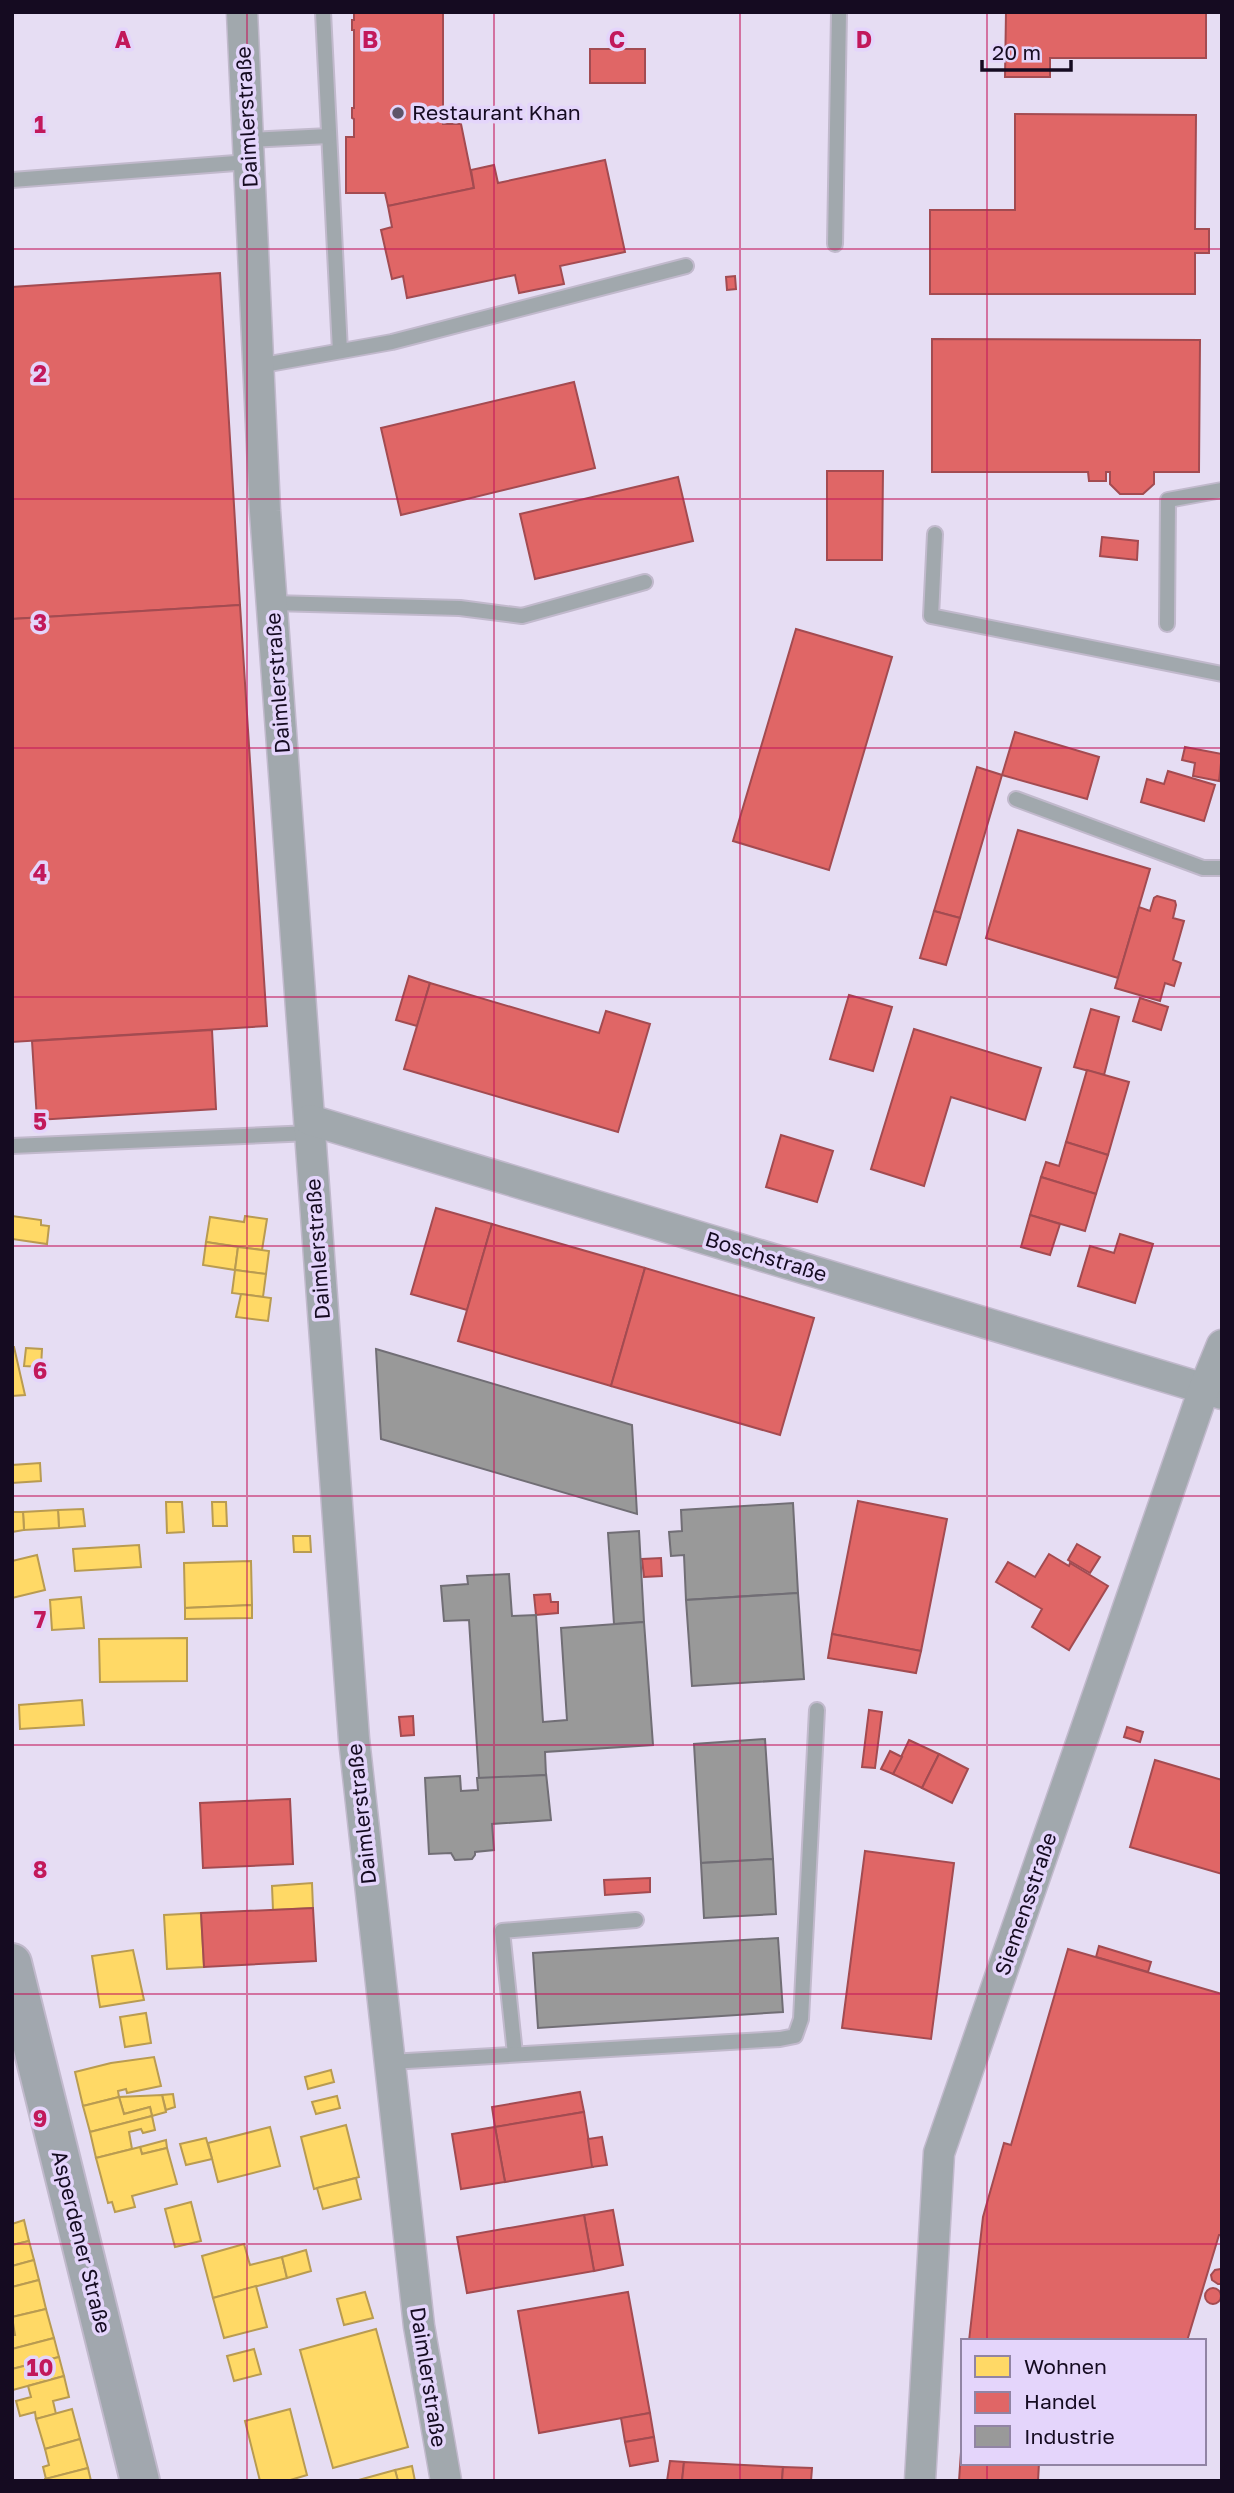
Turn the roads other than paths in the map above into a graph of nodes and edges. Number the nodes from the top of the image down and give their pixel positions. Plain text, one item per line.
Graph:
1 (242, 12) edge
2 (323, 12) edge
3 (839, 12) edge
4 (329, 136) junction
5 (248, 151) junction
6 (12, 180) edge
7 (835, 244) dead end
8 (686, 266) dead end
9 (340, 351) junction
10 (258, 366) junction
11 (1222, 490) edge
12 (935, 534) dead end
13 (645, 583) dead end
14 (272, 603) junction
15 (1167, 624) dead end
16 (1222, 674) edge
17 (1016, 799) dead end
18 (1222, 868) edge
19 (310, 1127) junction
20 (12, 1146) edge
21 (1222, 1345) edge
22 (1213, 1391) edge
23 (817, 1710) dead end
24 (636, 1920) dead end
25 (12, 1963) edge
26 (515, 2054) junction
27 (390, 2062) junction
28 (140, 2481) edge
29 (446, 2481) edge
30 (920, 2481) edge

1 - 5 street, Daimlerstraße
2 - 4 lane
3 - 7 lane
4 - 5 lane
4 - 9 lane
5 - 6 lane
5 - 10 street, Daimlerstraße
8 - 9 lane
9 - 10 lane
10 - 14 street, Daimlerstraße
11 - 15 lane
12 - 16 lane
13 - 14 lane
14 - 19 street, Daimlerstraße
17 - 18 lane
19 - 20 lane
19 - 22 street, Boschstraße
19 - 27 street, Daimlerstraße
21 - 22 street, Siemensstraße
22 - 30 street, Siemensstraße
23 - 26 lane
24 - 26 lane
25 - 28 main road, Asperdener Straße
26 - 27 lane
27 - 29 street, Daimlerstraße

